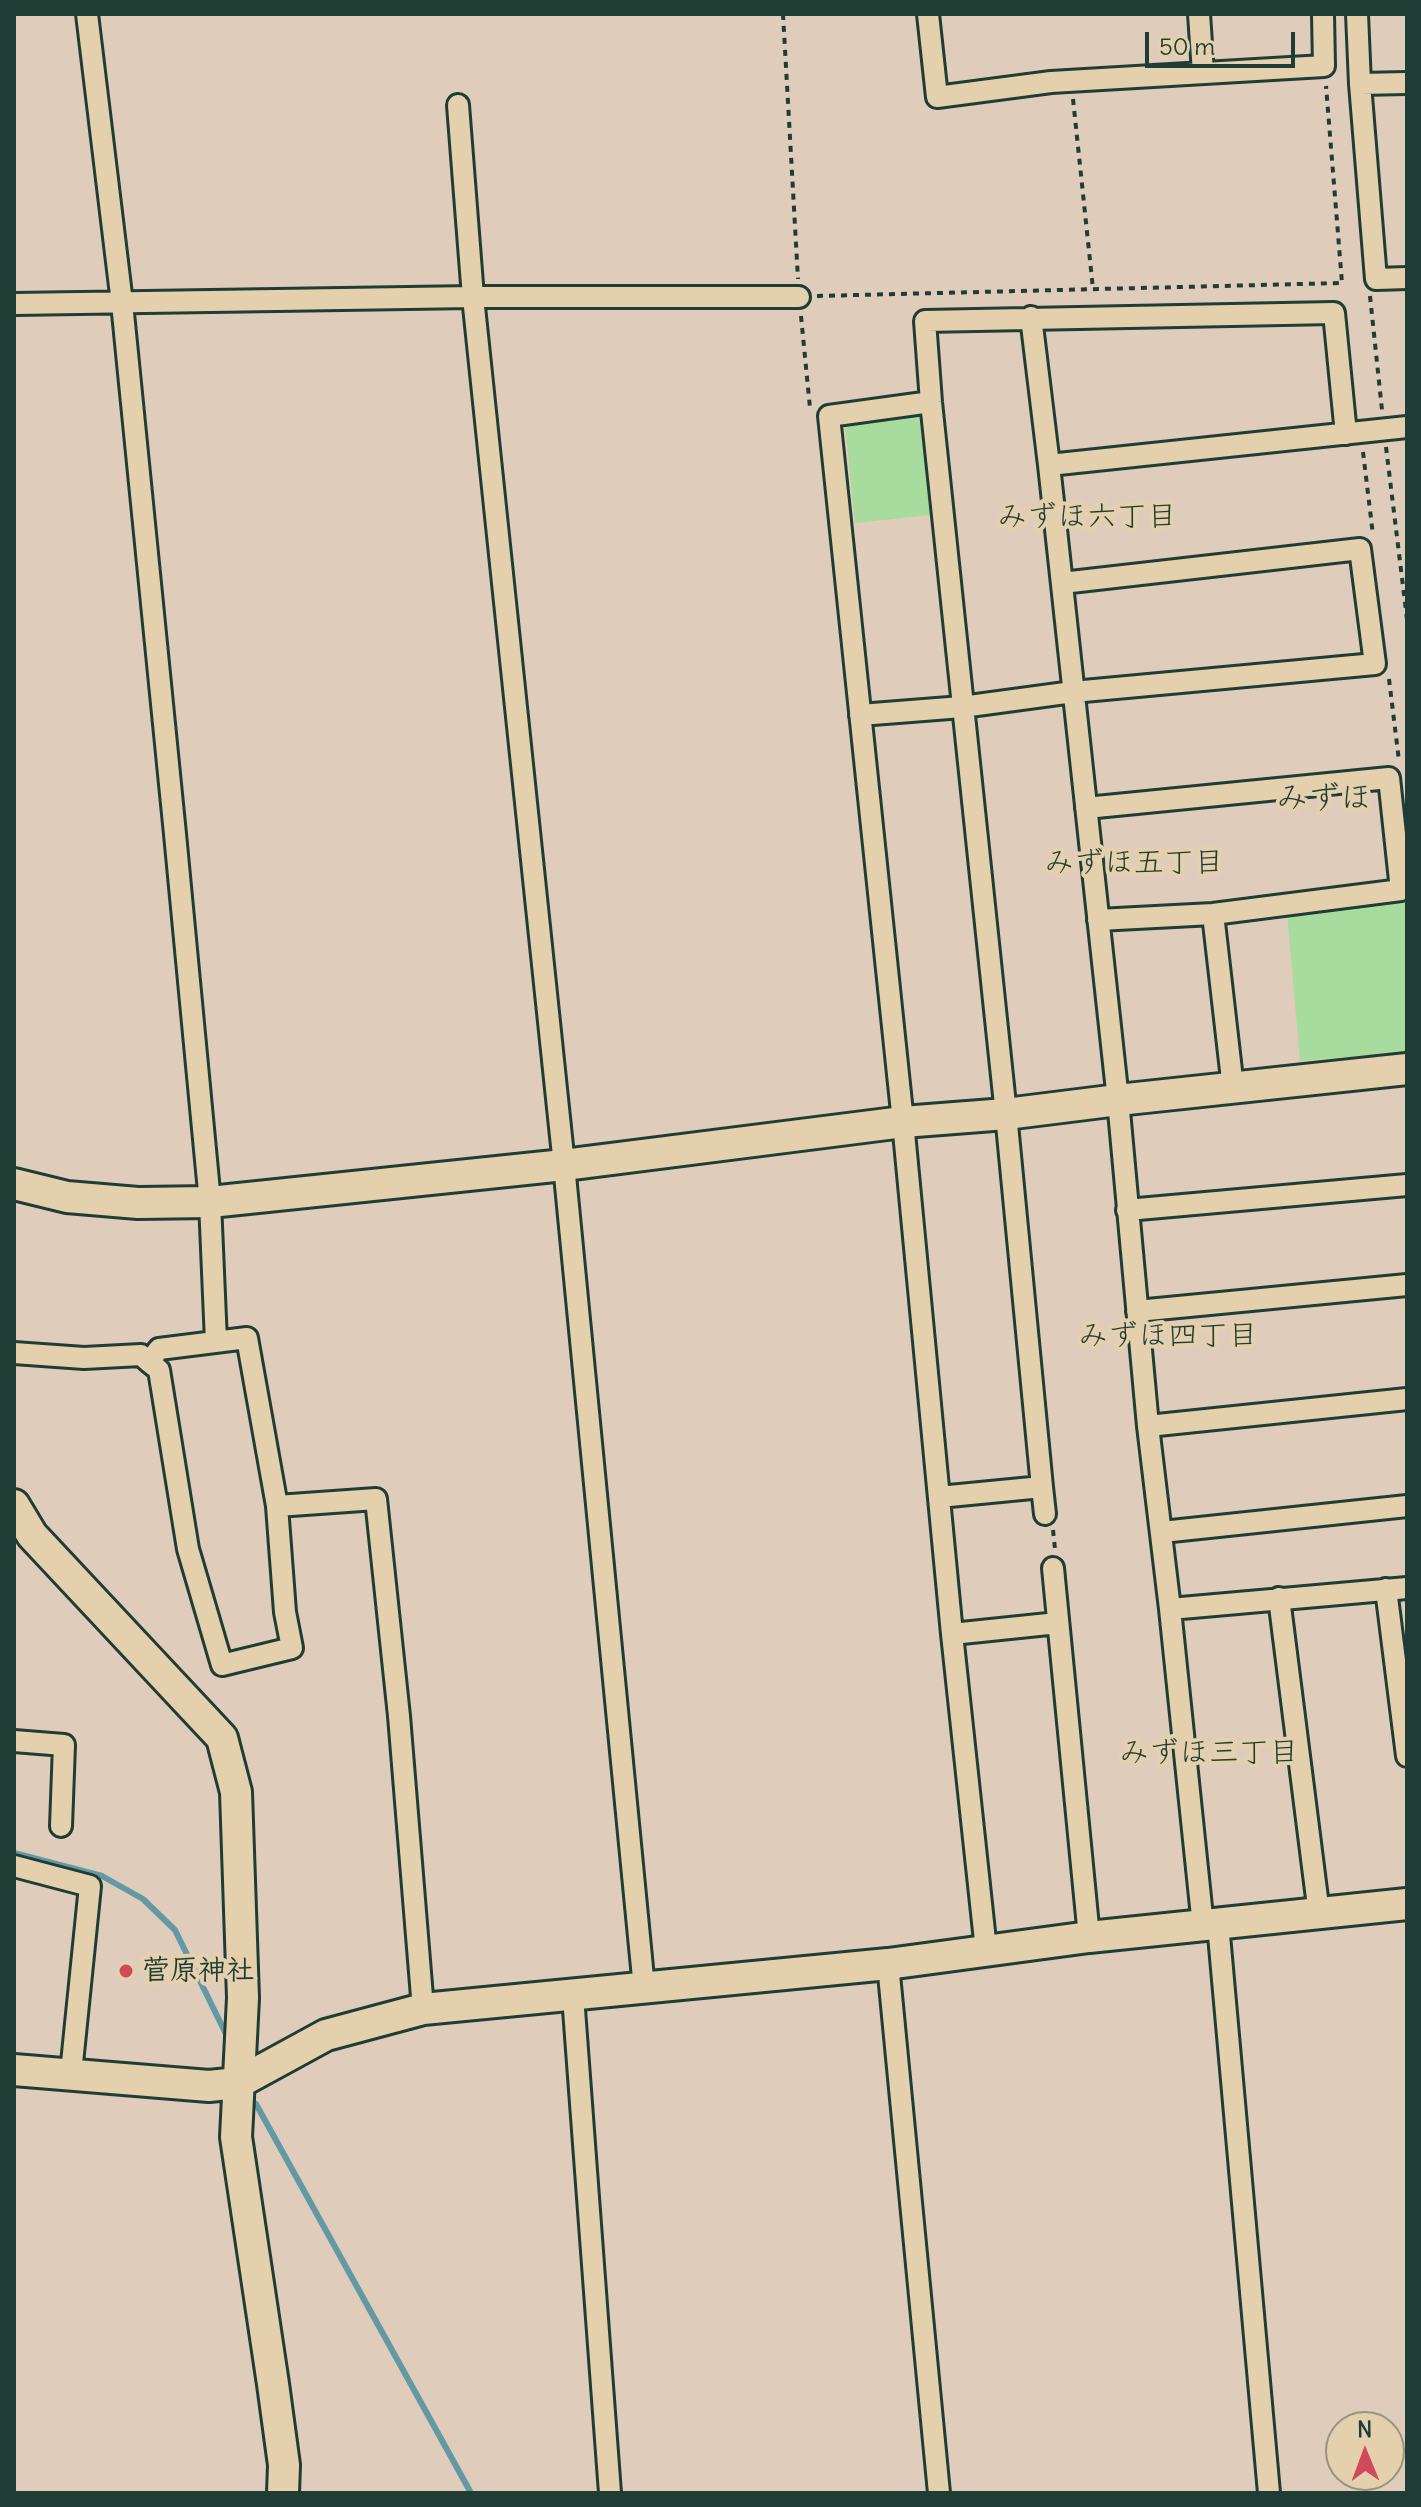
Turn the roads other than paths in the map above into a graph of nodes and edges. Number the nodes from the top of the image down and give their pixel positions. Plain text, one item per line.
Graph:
1 (87, 14) edge
2 (928, 14) edge
3 (1199, 14) edge
4 (1323, 14) edge
5 (1357, 14) edge
6 (1203, 73) junction
7 (1407, 83) edge
8 (1360, 84) junction
9 (458, 105) dead end
10 (1407, 278) edge
11 (473, 297) junction
12 (799, 297) road end
13 (122, 303) junction
14 (14, 304) edge
15 (1031, 317) junction
16 (931, 402) junction
17 (1407, 427) edge
18 (1346, 434) junction
19 (1049, 465) junction
20 (1062, 583) junction
21 (1073, 692) junction
22 (962, 707) junction
23 (860, 715) junction
24 (1086, 808) junction
25 (1213, 914) junction
26 (1098, 920) junction
27 (1407, 1069) edge
28 (1233, 1088) junction
29 (1118, 1100) junction
30 (1006, 1114) junction
31 (903, 1122) junction
32 (564, 1165) junction
33 (14, 1184) edge
34 (1407, 1185) edge
35 (210, 1202) junction
36 (1127, 1210) junction
37 (1407, 1285) edge
38 (1137, 1311) junction
39 (216, 1342) junction
40 (14, 1353) edge
41 (149, 1362) junction
42 (1407, 1399) edge
43 (1148, 1426) junction
44 (1042, 1487) junction
45 (939, 1497) junction
46 (14, 1505) edge
47 (277, 1506) junction
48 (1407, 1506) edge
49 (1045, 1514) road end
50 (1162, 1532) junction
51 (1053, 1568) road end
52 (1397, 1588) edge
53 (1279, 1598) junction
54 (1170, 1609) junction
55 (1058, 1623) junction
56 (952, 1634) junction
57 (14, 1741) edge
58 (1407, 1756) edge
59 (61, 1826) dead end
60 (14, 1866) edge
61 (1407, 1904) edge
62 (1319, 1914) junction
63 (1210, 1925) junction
64 (1089, 1937) junction
65 (986, 1950) junction
66 (888, 1964) junction
67 (644, 1988) junction
68 (573, 1996) junction
69 (423, 2009) junction
70 (14, 2070) edge
71 (71, 2073) junction
72 (238, 2083) junction
73 (283, 2493) edge
74 (610, 2493) edge
75 (939, 2493) edge
76 (1269, 2493) edge

1 - 13 street
2 - 6 street
3 - 6 street
4 - 6 street
5 - 8 street
7 - 8 street
8 - 10 street
9 - 11 street
11 - 12 street
11 - 13 street
11 - 32 street
13 - 14 street
13 - 35 street
15 - 16 street
15 - 18 street
15 - 19 street
16 - 22 street
16 - 23 street
17 - 18 street
18 - 19 street
19 - 20 street
20 - 21 street
20 - 21 street
21 - 22 street
21 - 24 street
22 - 23 street
22 - 30 street
23 - 31 street
24 - 25 street
24 - 26 street
25 - 26 street
25 - 28 street
26 - 29 street
27 - 28 street
28 - 29 street
29 - 30 street
29 - 36 street
30 - 31 street
30 - 44 street
31 - 32 street
31 - 45 street
32 - 35 street
32 - 67 street
33 - 35 street
34 - 36 street
35 - 39 street
36 - 38 street
37 - 38 street
38 - 43 street
39 - 41 street
39 - 47 street
40 - 41 street
41 - 47 street
42 - 43 street
43 - 50 street
44 - 45 street
44 - 49 street
45 - 56 street
46 - 72 street
47 - 69 street
48 - 50 street
50 - 54 street
51 - 55 street
52 - 53 street
52 - 58 street
53 - 54 street
53 - 62 street
54 - 63 street
55 - 56 street
55 - 64 street
56 - 65 street
57 - 59 street
60 - 71 street
61 - 62 street
62 - 63 street
63 - 64 street
63 - 76 street
64 - 65 street
65 - 66 street
66 - 67 street
66 - 75 street
67 - 68 street
68 - 69 street
68 - 74 street
69 - 72 street
70 - 71 street
71 - 72 street
72 - 73 street

